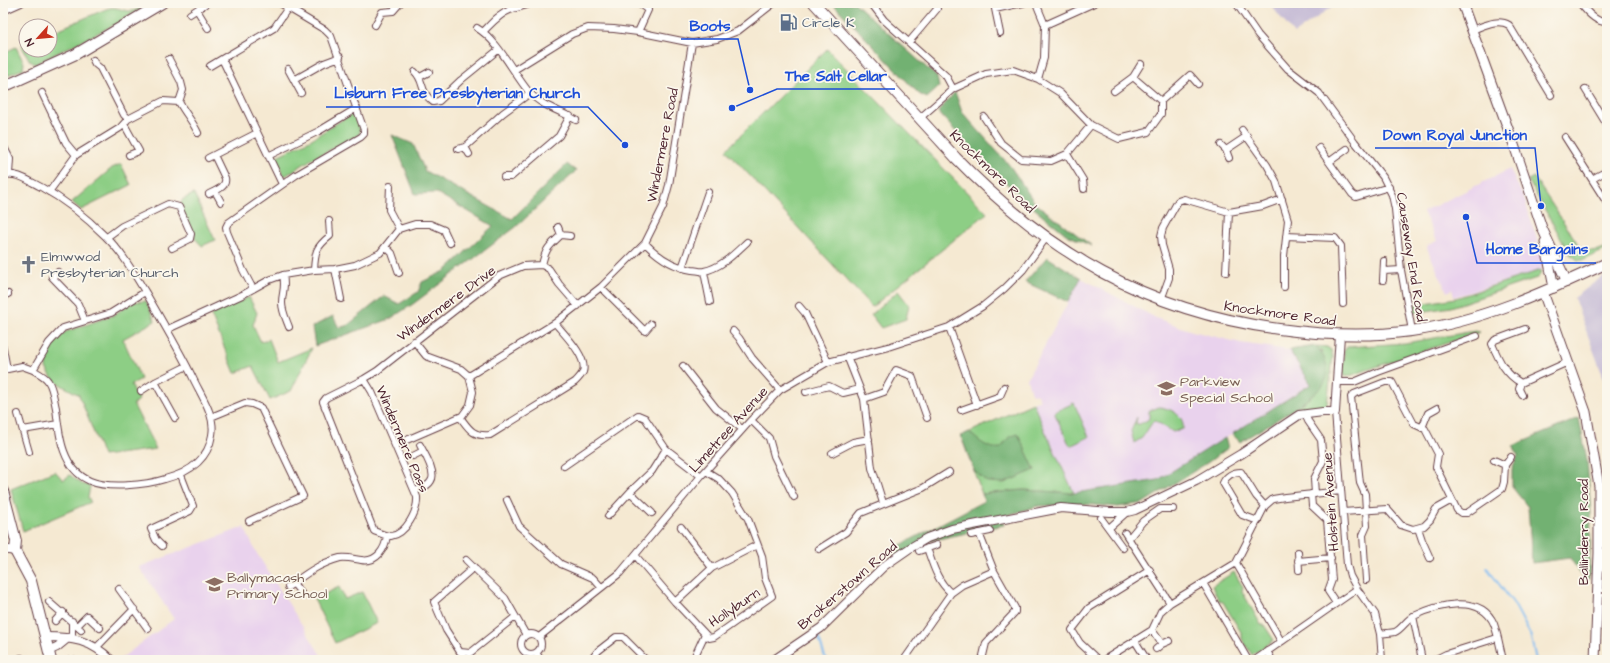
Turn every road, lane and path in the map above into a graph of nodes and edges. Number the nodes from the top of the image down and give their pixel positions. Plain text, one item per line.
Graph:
1 (21, 3) edge
2 (162, 3) edge
3 (207, 3) edge
4 (280, 3) edge
5 (400, 3) edge
6 (531, 3) edge
7 (638, 3) edge
8 (774, 3) edge
9 (814, 3) edge
10 (871, 3) edge
11 (936, 3) edge
12 (1022, 3) edge
13 (1036, 3) edge
14 (1094, 3) edge
15 (1236, 3) edge
16 (1462, 3) edge
17 (1580, 3) edge
18 (288, 8) junction
19 (197, 10) junction
20 (3, 11) edge
21 (190, 14) dead end
22 (1607, 22) edge
23 (375, 25) dead end
24 (1044, 25) junction
25 (208, 28) dead end
26 (477, 28) dead end
27 (1472, 30) junction
28 (483, 32) junction
29 (638, 32) junction
30 (1000, 33) dead end
31 (910, 42) junction
32 (692, 44) junction
33 (498, 50) junction
34 (340, 57) junction
35 (169, 59) dead end
36 (222, 59) junction
37 (93, 60) dead end
38 (1141, 64) dead end
39 (210, 66) dead end
40 (288, 69) dead end
41 (514, 70) junction
42 (415, 72) dead end
43 (429, 72) dead end
44 (420, 77) junction
45 (1133, 77) junction
46 (294, 80) junction
47 (1038, 80) junction
48 (1198, 84) dead end
49 (3, 87) edge
50 (953, 89) junction
51 (1585, 89) dead end
52 (1114, 91) dead end
53 (42, 93) dead end
54 (301, 93) dead end
55 (530, 93) junction
56 (1551, 95) dead end
57 (179, 102) junction
58 (1160, 102) junction
59 (356, 108) junction
60 (570, 116) junction
61 (1605, 116) edge
62 (984, 117) dead end
63 (920, 118) junction
64 (576, 120) dead end
65 (126, 122) junction
66 (1091, 125) junction
67 (1607, 125) edge
68 (1242, 130) dead end
69 (198, 133) dead end
70 (257, 133) junction
71 (1247, 136) junction
72 (1565, 137) dead end
73 (3, 145) edge
74 (1220, 145) dead end
75 (465, 147) junction
76 (1318, 148) dead end
77 (458, 149) dead end
78 (1347, 149) dead end
79 (1226, 150) junction
80 (469, 154) dead end
81 (1067, 154) junction
82 (76, 155) junction
83 (129, 156) dead end
84 (268, 156) junction
85 (1229, 158) dead end
86 (1329, 162) junction
87 (1607, 171) edge
88 (6, 174) edge
89 (504, 177) dead end
90 (1592, 179) junction
91 (282, 184) junction
92 (390, 186) dead end
93 (1389, 187) junction
94 (1084, 189) dead end
95 (49, 192) junction
96 (708, 192) dead end
97 (1282, 199) junction
98 (221, 202) dead end
99 (1607, 203) edge
100 (1230, 212) junction
101 (329, 221) dead end
102 (558, 227) dead end
103 (1542, 228) junction
104 (399, 229) junction
105 (561, 235) junction
106 (570, 236) dead end
107 (1286, 236) junction
108 (107, 237) junction
109 (1046, 238) junction
110 (748, 242) dead end
111 (450, 243) dead end
112 (645, 243) junction
113 (386, 247) junction
114 (172, 248) dead end
115 (1384, 261) dead end
116 (1607, 263) edge
117 (542, 265) junction
118 (682, 268) junction
119 (335, 269) junction
120 (314, 270) junction
121 (1401, 270) junction
122 (1384, 271) junction
123 (58, 272) dead end
124 (704, 272) junction
125 (1226, 272) dead end
126 (399, 273) dead end
127 (283, 275) junction
128 (1383, 280) dead end
129 (1567, 282) junction
130 (601, 287) junction
131 (1284, 287) dead end
132 (1554, 288) junction
133 (253, 289) junction
134 (145, 292) junction
135 (1543, 292) junction
136 (341, 299) dead end
137 (1161, 300) junction
138 (710, 302) dead end
139 (1343, 304) dead end
140 (578, 306) junction
141 (799, 306) dead end
142 (85, 321) junction
143 (555, 323) junction
144 (651, 324) dead end
145 (290, 327) dead end
146 (949, 327) junction
147 (168, 329) junction
148 (1525, 329) dead end
149 (733, 331) dead end
150 (1412, 331) junction
151 (1340, 335) junction
152 (1477, 336) dead end
153 (414, 341) junction
154 (3, 348) edge
155 (847, 356) junction
156 (828, 362) junction
157 (1568, 362) junction
158 (187, 366) junction
159 (683, 366) dead end
160 (5, 369) edge
161 (33, 370) junction
162 (469, 376) junction
163 (364, 379) junction
164 (155, 382) junction
165 (1337, 382) junction
166 (1520, 383) junction
167 (1004, 387) dead end
168 (860, 389) junction
169 (780, 390) junction
170 (141, 391) dead end
171 (806, 392) dead end
172 (1522, 395) dead end
173 (864, 399) junction
174 (977, 404) junction
175 (1437, 408) dead end
176 (961, 410) dead end
177 (1335, 412) junction
178 (18, 414) dead end
179 (1305, 414) junction
180 (211, 417) junction
181 (460, 417) junction
182 (175, 418) dead end
183 (927, 418) dead end
184 (751, 420) junction
185 (58, 424) junction
186 (1422, 428) junction
187 (23, 430) junction
188 (742, 430) junction
189 (869, 439) junction
190 (394, 445) junction
191 (666, 449) junction
192 (29, 452) dead end
193 (832, 453) dead end
194 (413, 456) dead end
195 (1511, 457) dead end
196 (1494, 460) dead end
197 (1505, 465) junction
198 (564, 466) dead end
199 (706, 470) junction
200 (948, 472) dead end
201 (181, 475) junction
202 (701, 476) junction
203 (1603, 486) edge
204 (3, 491) edge
205 (414, 491) junction
206 (630, 492) junction
207 (1342, 492) junction
208 (1313, 494) junction
209 (794, 497) dead end
210 (507, 500) dead end
211 (1452, 500) junction
212 (883, 503) junction
213 (1265, 506) junction
214 (1173, 509) dead end
215 (1127, 512) junction
216 (1343, 512) junction
217 (1366, 512) junction
218 (652, 513) dead end
219 (608, 516) dead end
220 (1100, 518) dead end
221 (249, 520) dead end
222 (1258, 521) junction
223 (680, 526) dead end
224 (1108, 528) junction
225 (1418, 528) junction
226 (990, 531) dead end
227 (979, 533) junction
228 (385, 535) junction
229 (971, 535) dead end
230 (757, 545) junction
231 (938, 545) dead end
232 (162, 546) dead end
233 (927, 548) junction
234 (1123, 548) dead end
235 (3, 549) edge
236 (819, 549) dead end
237 (14, 551) junction
238 (919, 551) dead end
239 (1298, 552) dead end
240 (635, 555) junction
241 (1331, 558) junction
242 (1430, 558) dead end
243 (466, 560) dead end
244 (1298, 561) junction
245 (1236, 563) junction
246 (474, 567) junction
247 (712, 568) junction
248 (1150, 570) junction
249 (1299, 570) dead end
250 (994, 571) junction
251 (1366, 580) dead end
252 (1203, 583) junction
253 (601, 587) junction
254 (119, 589) dead end
255 (1356, 589) junction
256 (301, 593) dead end
257 (951, 593) junction
258 (49, 602) dead end
259 (675, 602) junction
260 (1170, 603) junction
261 (1336, 603) junction
262 (134, 609) junction
263 (62, 612) junction
264 (1413, 616) junction
265 (515, 617) junction
266 (55, 621) dead end
267 (72, 621) junction
268 (100, 628) dead end
269 (148, 630) dead end
270 (1152, 630) junction
271 (705, 634) junction
272 (1380, 634) junction
273 (526, 635) junction
274 (45, 637) junction
275 (539, 637) junction
276 (70, 638) junction
277 (1497, 638) junction
278 (1135, 641) junction
279 (1169, 641) dead end
280 (1281, 641) junction
281 (1162, 644) junction
282 (96, 648) junction
283 (1156, 649) dead end
284 (1267, 651) junction
285 (536, 653) junction
286 (50, 655) edge
287 (111, 660) edge
288 (541, 660) edge
289 (591, 660) edge
290 (646, 660) edge
291 (693, 660) edge
292 (774, 660) edge
293 (904, 660) edge
294 (982, 660) edge
295 (1098, 660) edge
296 (1104, 660) edge
297 (1147, 660) edge
298 (1248, 660) edge
299 (1255, 660) edge
300 (1272, 660) edge
301 (1382, 660) edge
302 (1422, 660) edge
303 (1434, 660) edge
304 (1502, 660) edge
305 (1595, 660) edge

1 - 20 street
2 - 49 main road
3 - 19 street
4 - 18 street
5 - 23 street
6 - 28 street
7 - 29 street
8 - 32 street
9 - 63 main road, Knockmore Road
10 - 31 street
11 - 31 street
12 - 30 street
13 - 24 street
14 - 24 street
15 - 93 street, Causeway End Road
16 - 27 main road
17 - 22 street
18 - 34 street
18 - 36 street
19 - 21 street
19 - 25 street
24 - 47 street
26 - 28 street
27 - 56 street
27 - 103 main road
28 - 33 street
29 - 32 street
29 - 41 street
31 - 50 street
32 - 112 street, Windermere Road
33 - 41 street
33 - 44 street
34 - 46 street
34 - 59 street
35 - 57 street
36 - 39 street
36 - 70 street
37 - 65 street
38 - 45 street
40 - 46 street
41 - 55 street
42 - 44 street
43 - 44 street
45 - 52 street
45 - 58 street
46 - 54 street
47 - 50 street
47 - 66 street
48 - 58 street
50 - 63 street
51 - 61 street
53 - 82 street
55 - 60 street
55 - 75 street
57 - 65 street
57 - 69 street
58 - 66 street
59 - 84 street
59 - 91 street
60 - 64 street
60 - 89 street
61 - 67 street
62 - 81 street
63 - 109 main road, Knockmore Road
65 - 82 street
65 - 83 street
66 - 81 street
68 - 71 street
70 - 84 street
70 - 98 street
71 - 79 street
71 - 97 street
72 - 90 street
73 - 88 street
74 - 79 street
75 - 77 street
75 - 80 street
76 - 86 street
78 - 86 street
79 - 85 street
81 - 94 street
82 - 95 street
84 - 91 street
86 - 93 street
87 - 90 street
88 - 95 street
90 - 99 street
91 - 133 street
92 - 104 street
93 - 121 street, Causeway End Road
95 - 108 street
96 - 118 street
97 - 100 street
97 - 107 street
100 - 125 street
100 - 137 street
101 - 120 street
102 - 105 street
103 - 129 main road
103 - 132 main road
104 - 111 street
104 - 113 street
105 - 106 street
105 - 117 street
107 - 131 street
107 - 139 street
108 - 114 street
108 - 134 street
109 - 137 main road, Knockmore Road
109 - 146 street, Limetree Avenue
110 - 124 street
112 - 118 street
112 - 130 street, Windermere Road
113 - 119 street
113 - 126 street
115 - 122 street
116 - 129 main road, Knockmore Road
117 - 140 street
117 - 153 street, Windermere Drive
118 - 124 street
119 - 120 street
119 - 136 street
120 - 127 street
121 - 122 street
121 - 150 street, Causeway End Road
122 - 128 street
123 - 142 street
124 - 138 street
127 - 133 street
127 - 145 street
129 - 132 main road, Knockmore Road
130 - 140 street, Windermere Road
130 - 144 street
132 - 135 main road, Knockmore Road
133 - 147 street
134 - 142 street
134 - 147 street
135 - 150 main road, Knockmore Road
135 - 157 main road, Ballinderry Road
137 - 151 main road, Knockmore Road
140 - 143 street, Windermere Road
141 - 156 street
142 - 161 street
143 - 162 street, Windermere Road
143 - 181 street
146 - 155 street, Limetree Avenue
146 - 174 street
147 - 158 street
148 - 166 street
149 - 169 street
150 - 151 main road, Knockmore Road
151 - 165 street
152 - 165 street
153 - 162 street
153 - 163 street, Windermere Drive
154 - 160 street
155 - 156 street, Limetree Avenue
155 - 168 street
156 - 169 street, Limetree Avenue
157 - 166 street
157 - 203 main road, Ballinderry Road
158 - 164 street
158 - 180 street
159 - 188 street
160 - 161 street
161 - 185 street
162 - 181 street
163 - 190 street, Windermere Pass
163 - 228 street, Windermere Drive
164 - 170 street
164 - 182 street
165 - 177 street
166 - 172 street
167 - 174 street
168 - 171 street
168 - 173 street
169 - 184 street, Limetree Avenue
173 - 183 street
173 - 189 street
174 - 176 street
175 - 186 street
177 - 179 street, Brokerstown Road
177 - 207 street, Holstein Avenue
178 - 187 street
179 - 208 street
179 - 215 street, Brokerstown Road
180 - 201 street
180 - 221 street
181 - 190 street
184 - 188 street, Limetree Avenue
184 - 209 street
185 - 187 street
185 - 201 street
186 - 211 street
186 - 217 street
187 - 192 street
188 - 199 street, Limetree Avenue
189 - 193 street
189 - 212 street
190 - 205 street, Windermere Pass
191 - 198 street
191 - 202 street
191 - 206 street
194 - 205 street
195 - 197 street
196 - 197 street
197 - 211 street
199 - 202 street, Limetree Avenue
199 - 230 street, Hollyburn
200 - 212 street
201 - 232 street
202 - 240 street, Limetree Avenue
203 - 305 main road, Ballinderry Road
204 - 237 main road
205 - 228 street, Windermere Pass
206 - 218 street
206 - 219 street
207 - 208 street
207 - 216 street, Holstein Avenue
208 - 213 street
208 - 241 street
210 - 253 street
211 - 225 street
212 - 236 street
213 - 222 street
213 - 222 street
214 - 248 street
215 - 224 street
215 - 292 street, Brokerstown Road
216 - 217 street
216 - 255 street, Holstein Avenue
217 - 225 street
217 - 251 street
220 - 224 street
222 - 245 street
223 - 247 street
224 - 234 street
225 - 242 street
226 - 227 street
227 - 229 street
227 - 250 street
228 - 256 street
230 - 247 street
230 - 271 street, Hollyburn
231 - 233 street
233 - 238 street
233 - 257 street
235 - 237 street
237 - 274 main road
239 - 244 street
240 - 253 street, Limetree Avenue
240 - 259 street, Hollyburn
241 - 244 street
241 - 261 street
243 - 246 street
244 - 249 street
245 - 252 street
245 - 280 street
246 - 265 street
246 - 265 street
247 - 259 street
248 - 260 street
248 - 295 street
250 - 257 street
250 - 294 street
252 - 260 street
252 - 298 street
253 - 275 street, Limetree Avenue
254 - 262 street
255 - 261 street
255 - 272 street, Holstein Avenue
257 - 293 street
258 - 263 street
259 - 271 street, Hollyburn
260 - 270 street
261 - 280 street
262 - 269 street
262 - 282 street
263 - 266 street
263 - 267 street
264 - 272 street
264 - 277 street
264 - 302 street
265 - 273 street
267 - 268 street
267 - 276 street
270 - 278 street
270 - 281 street
271 - 291 street, Hollyburn
272 - 301 street, Holstein Avenue
273 - 275 street
273 - 285 street
274 - 276 street
274 - 286 main road
275 - 285 street
276 - 282 street
276 - 286 street
277 - 303 street
277 - 304 street
278 - 296 street
278 - 297 street
279 - 281 street
280 - 284 street
281 - 283 street
282 - 287 street
284 - 299 street
284 - 300 street
285 - 288 street
289 - 290 street

